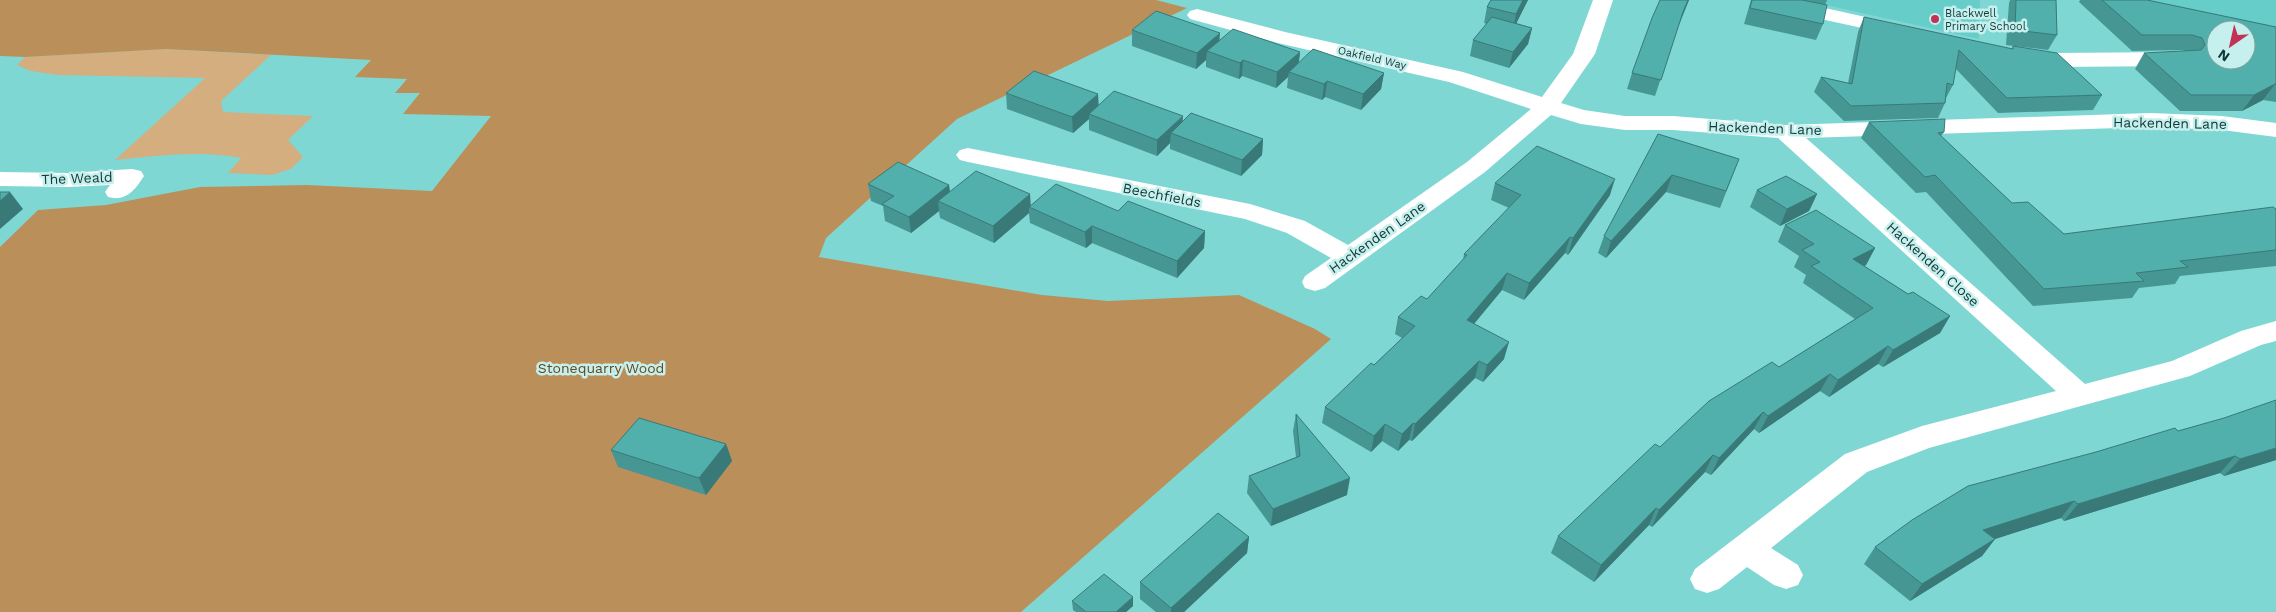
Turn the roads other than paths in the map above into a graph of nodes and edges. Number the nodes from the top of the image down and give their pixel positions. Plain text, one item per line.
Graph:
1 (1603, 0) edge
2 (1761, 0) edge
3 (1197, 15) dead end
4 (1920, 35) edge
5 (2006, 53) edge
6 (2182, 60) edge
7 (1546, 108) junction
8 (2276, 130) edge
9 (1785, 132) junction
10 (968, 156) dead end
11 (0, 178) edge
12 (117, 192) dead end
13 (1349, 257) junction
14 (1315, 282) dead end
15 (2276, 331) edge
16 (2081, 397) junction
17 (1745, 548) junction
18 (1786, 575) dead end
19 (1707, 579) dead end

1 - 7 street
2 - 4 street
3 - 7 street, Oakfield Way
5 - 6 street
7 - 9 street, Hackenden Lane
7 - 13 street, Hackenden Lane
8 - 9 street, Hackenden Lane
9 - 16 street, Hackenden Close
10 - 13 street, Beechfields
11 - 12 street, The Weald
13 - 14 street, Hackenden Lane
15 - 16 street
16 - 17 street
17 - 18 street
17 - 19 street

